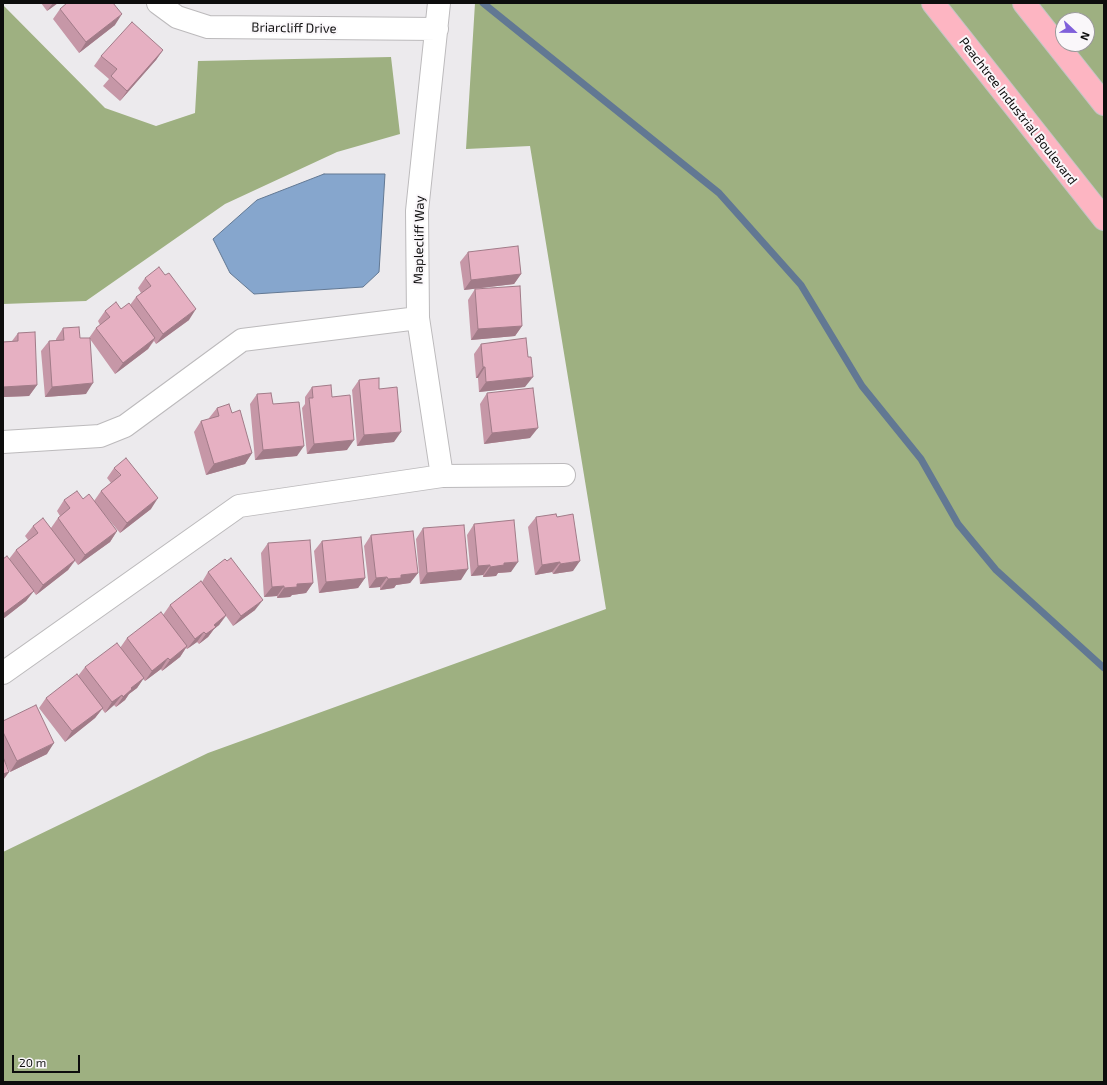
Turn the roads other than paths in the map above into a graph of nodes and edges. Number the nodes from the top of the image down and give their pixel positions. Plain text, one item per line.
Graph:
1 (158, 3) edge
2 (439, 3) edge
3 (933, 3) edge
4 (1024, 3) edge
5 (437, 29) junction
6 (1104, 104) edge
7 (1104, 219) edge
8 (418, 318) junction
9 (3, 442) edge
10 (564, 475) dead end
11 (442, 476) junction
12 (3, 673) edge

1 - 5 street, Briarcliff Drive
2 - 5 street, Maplecliff Way
3 - 7 main road, Peachtree Industrial Boulevard
4 - 6 main road
5 - 8 street, Maplecliff Way
8 - 9 street
8 - 11 street, Maplecliff Way
10 - 11 street
11 - 12 street

